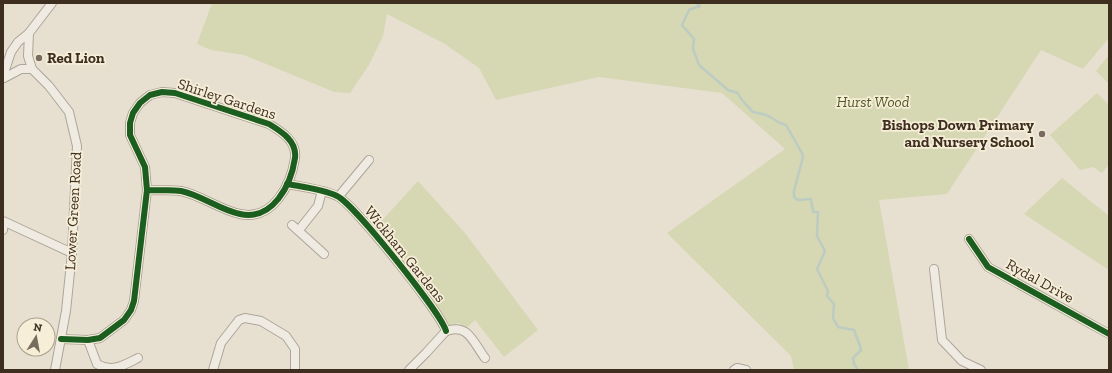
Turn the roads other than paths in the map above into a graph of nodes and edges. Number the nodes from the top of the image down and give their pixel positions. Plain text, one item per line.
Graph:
1 (47, 5) edge
2 (29, 33) junction
3 (32, 69) junction
4 (3, 77) edge
5 (369, 160) dead end
6 (287, 184) junction
7 (147, 190) junction
8 (322, 191) junction
9 (339, 196) junction
10 (3, 224) edge
11 (292, 224) dead end
12 (298, 230) junction
13 (969, 239) dead end
14 (72, 253) junction
15 (324, 254) dead end
16 (934, 269) dead end
17 (446, 331) junction
18 (1109, 333) edge
19 (60, 339) junction
20 (88, 340) junction
21 (138, 358) dead end
22 (485, 358) dead end
23 (55, 370) edge
24 (213, 370) edge
25 (295, 370) edge
26 (409, 370) edge
27 (734, 370) edge
28 (746, 370) edge
29 (982, 370) edge

1 - 2 street
2 - 3 street
2 - 4 street
3 - 4 street
3 - 14 street, Lower Green Road
5 - 9 street
6 - 7 street, Shirley Gardens
6 - 7 street, Shirley Gardens
6 - 8 street
7 - 20 street, Shirley Gardens
8 - 9 street
8 - 12 street
9 - 17 street, Wickham Gardens
10 - 14 street
11 - 12 street
12 - 15 street
13 - 18 street, Rydal Drive
14 - 19 street, Lower Green Road
16 - 29 street
17 - 22 street
17 - 26 street
19 - 20 street, Shirley Gardens
19 - 23 street, Lower Green Road
20 - 21 street
24 - 25 street
27 - 28 street

